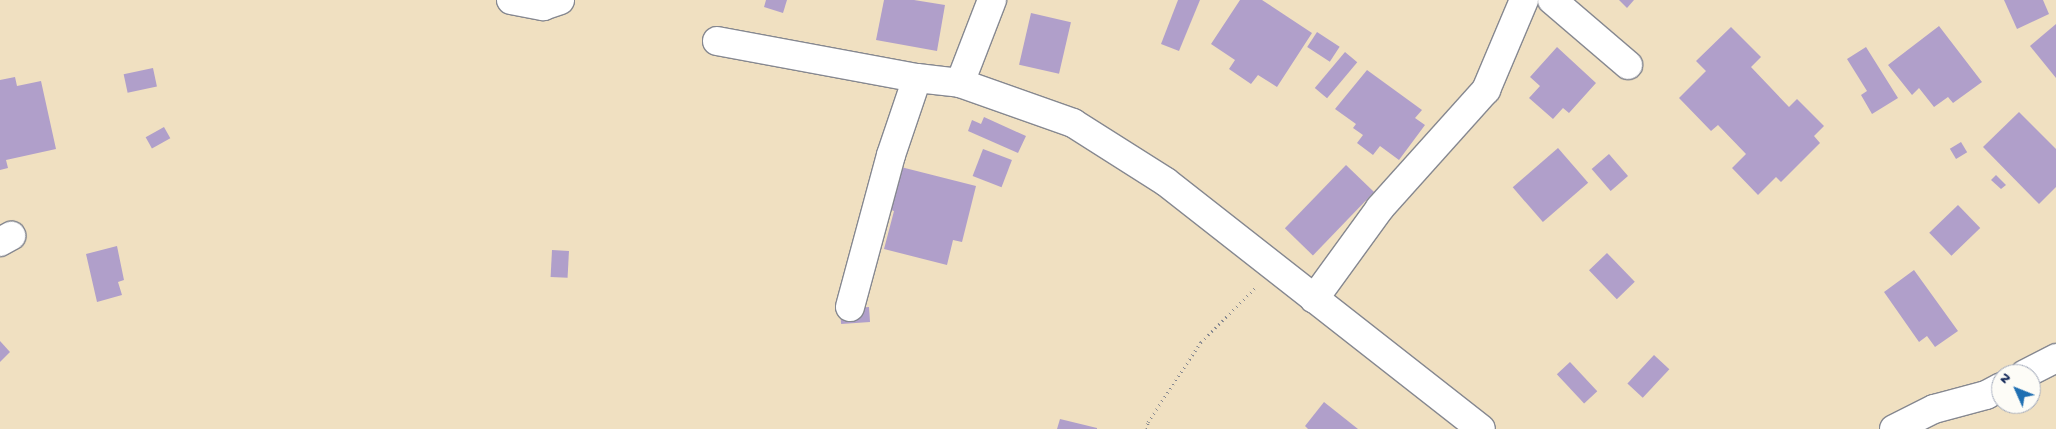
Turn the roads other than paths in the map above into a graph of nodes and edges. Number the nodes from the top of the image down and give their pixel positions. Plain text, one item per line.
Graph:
1 (511, 0) edge
2 (560, 0) edge
3 (992, 0) edge
4 (1524, 0) edge
5 (1552, 0) edge
6 (717, 41) dead end
7 (1628, 65) dead end
8 (917, 78) junction
9 (960, 83) junction
10 (1314, 299) junction
11 (850, 307) dead end
12 (2056, 358) edge
13 (2041, 366) edge
14 (1991, 392) edge
15 (1481, 429) edge
16 (1894, 429) edge

1 - 2 street
3 - 9 street
4 - 10 street
5 - 7 street
6 - 8 street
8 - 9 street
8 - 11 street
9 - 10 street
10 - 15 street
12 - 13 street
14 - 16 street

